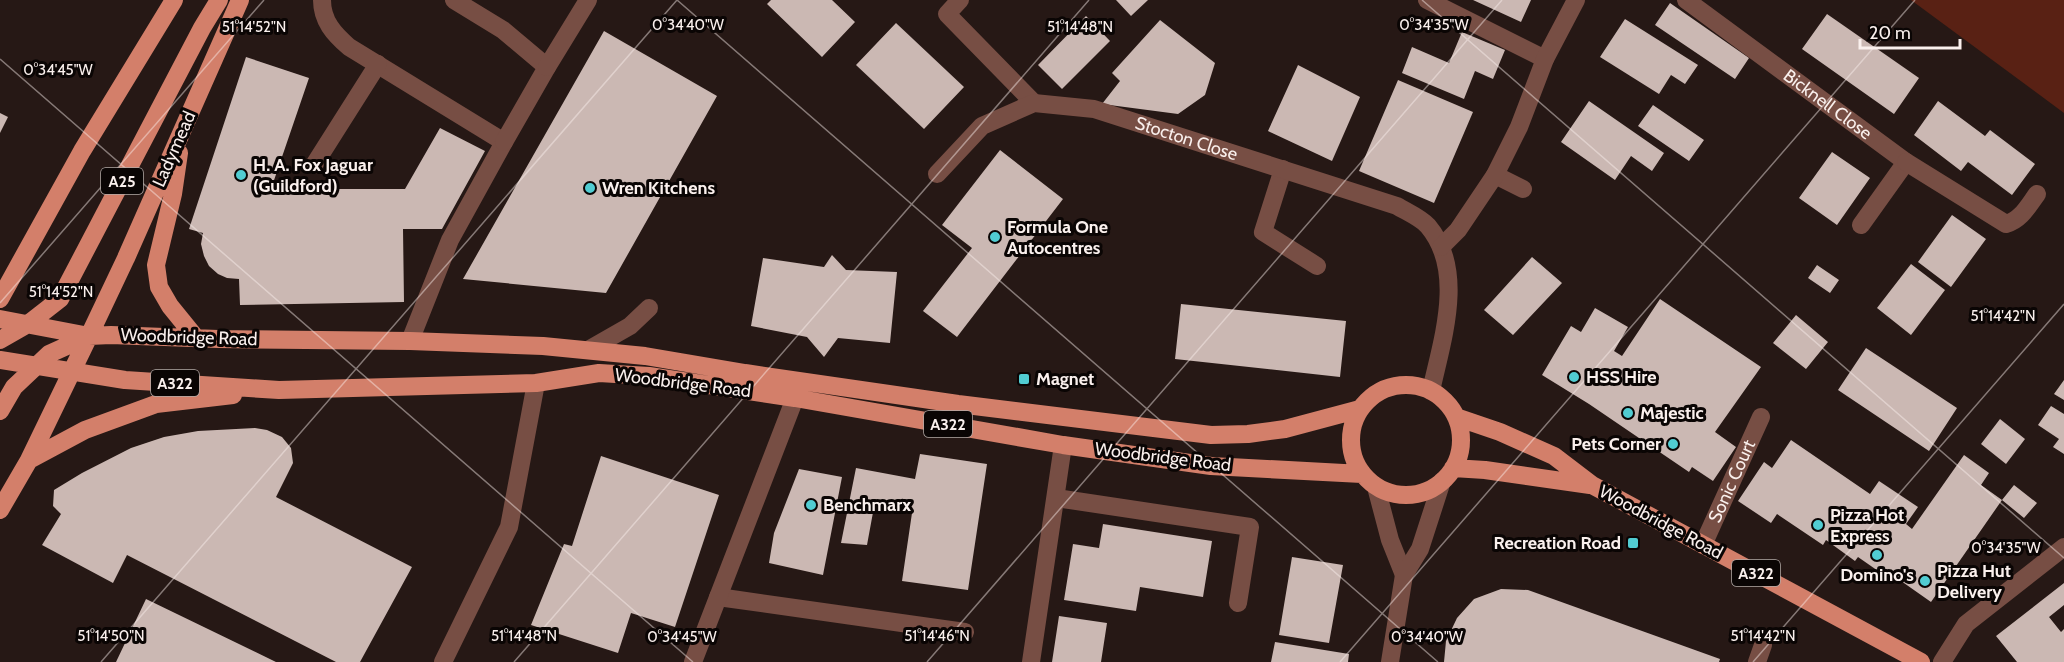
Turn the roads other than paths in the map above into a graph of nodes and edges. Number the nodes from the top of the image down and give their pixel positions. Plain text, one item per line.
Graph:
1 (174, 0) edge
2 (219, 0) edge
3 (240, 0) edge
4 (322, 0) edge
5 (454, 0) edge
6 (588, 0) edge
7 (960, 0) edge
8 (1427, 0) edge
9 (1576, 0) edge
10 (1686, 0) edge
11 (1545, 59) junction
12 (378, 64) junction
13 (547, 67) junction
14 (1034, 102) junction
15 (182, 131) junction
16 (504, 142) junction
17 (1906, 162) junction
18 (314, 165) dead end
19 (1498, 168) junction
20 (1283, 169) junction
21 (936, 174) dead end
22 (1523, 189) dead end
23 (2037, 194) dead end
24 (1861, 225) dead end
25 (1441, 247) junction
26 (1317, 266) dead end
27 (0, 298) edge
28 (649, 308) dead end
29 (0, 319) edge
30 (28, 324) junction
31 (89, 336) junction
32 (196, 338) junction
33 (0, 340) edge
34 (410, 342) junction
35 (588, 350) junction
36 (0, 360) edge
37 (36, 366) junction
38 (71, 372) junction
39 (536, 383) junction
40 (279, 390) junction
41 (1431, 391) junction
42 (795, 398) junction
43 (1360, 409) junction
44 (0, 411) edge
45 (1456, 417) junction
46 (1761, 417) dead end
47 (1063, 445) junction
48 (29, 460) junction
49 (1362, 474) junction
50 (1448, 475) junction
51 (1592, 485) junction
52 (1376, 487) junction
53 (1056, 498) junction
54 (0, 510) edge
55 (1702, 544) junction
56 (2064, 548) edge
57 (1404, 575) junction
58 (718, 597) junction
59 (1238, 603) dead end
60 (965, 632) dead end
61 (443, 662) edge
62 (693, 662) edge
63 (1031, 662) edge
64 (1390, 662) edge
65 (1921, 662) edge
66 (1942, 662) edge

1 - 27 main road, A25
2 - 30 main road, A25
3 - 15 main road, Ladymead / A25
4 - 12 street
5 - 13 street
6 - 13 street
7 - 14 street
8 - 11 street
9 - 11 street
10 - 17 street, Bicknell Close
11 - 19 street
12 - 16 street
12 - 18 street
13 - 16 street
14 - 20 street, Stocton Close
14 - 21 street
15 - 31 main road, Ladymead / A25
15 - 32 main road
16 - 34 street
17 - 23 street, Bicknell Close
17 - 24 street
19 - 22 street
19 - 25 street
20 - 25 street, Stocton Close
20 - 26 street
25 - 41 street, Stocton Close
28 - 35 street
29 - 30 main road, A322
30 - 31 main road, A322
30 - 33 main road, A25
31 - 32 main road, Woodbridge Road / A322
31 - 37 main road
31 - 38 main road, Ladymead / A25
32 - 34 main road, Woodbridge Road / A322
34 - 35 main road, Woodbridge Road / A322
35 - 43 main road, Woodbridge Road / A322
36 - 37 main road, Woodbridge Road / A322
37 - 38 main road, Woodbridge Road / A322
37 - 44 main road
38 - 40 main road, Woodbridge Road / A322
38 - 48 main road, Ladymead / A25
39 - 40 main road, Woodbridge Road / A322
39 - 42 main road, Woodbridge Road / A322
39 - 61 street
40 - 48 main road
41 - 43 main road, Woodbridge Road
41 - 45 main road
42 - 47 main road, Woodbridge Road / A322
42 - 58 street
43 - 49 main road
45 - 50 main road
45 - 51 main road, Woodbridge Road / A322
46 - 55 street, Sonic Court
47 - 49 main road, Woodbridge Road / A322
47 - 53 street
48 - 54 main road, A25
49 - 52 main road
50 - 51 main road, Woodbridge Road / A322
50 - 52 main road, Woodbridge Road
50 - 57 street
51 - 55 main road, Woodbridge Road / A322
52 - 57 street
53 - 59 street
53 - 63 street
55 - 65 main road, Woodbridge Road / A322
56 - 66 street
57 - 64 street
58 - 60 street
58 - 62 street

